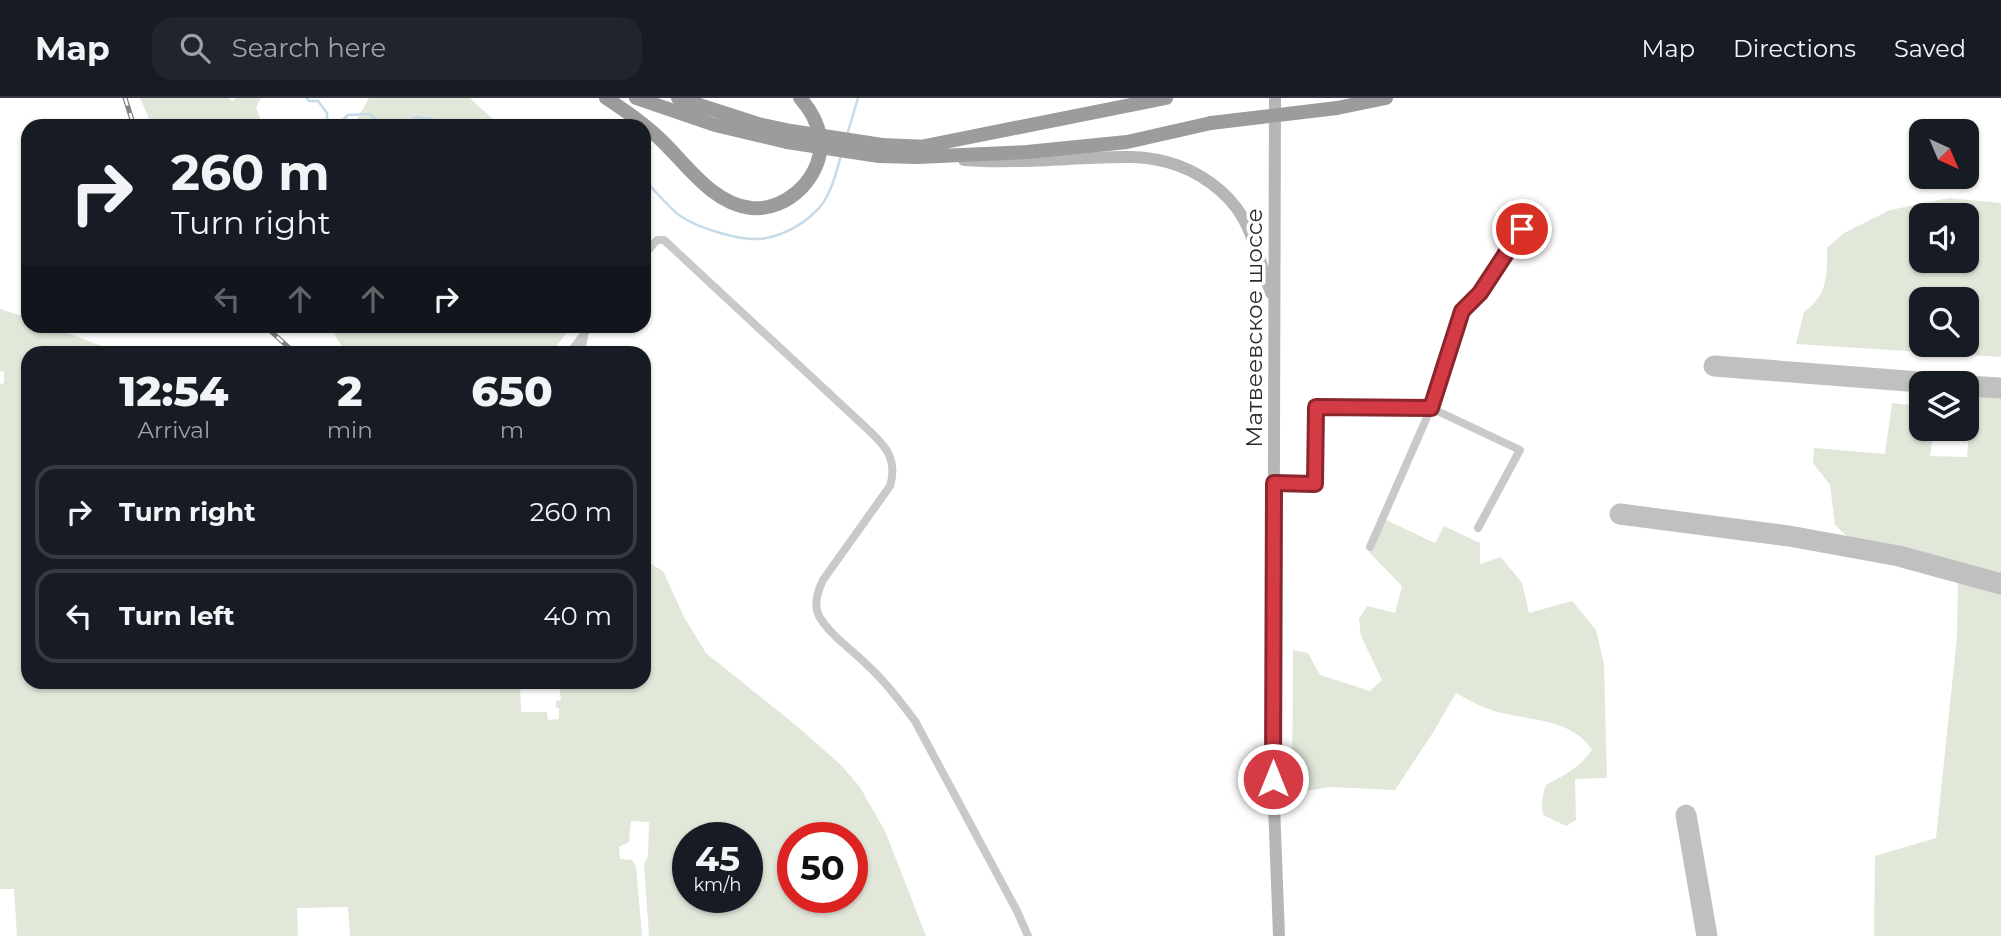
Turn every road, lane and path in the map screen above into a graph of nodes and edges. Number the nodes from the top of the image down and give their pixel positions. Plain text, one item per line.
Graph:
1 (606, 98) edge
2 (636, 98) edge
3 (678, 98) edge
4 (800, 98) edge
5 (1166, 98) edge
6 (1275, 98) edge
7 (1386, 98) edge
8 (636, 119) edge
9 (651, 131) edge
10 (789, 137) junction
11 (917, 153) junction
12 (1522, 229) dead end
13 (651, 247) edge
14 (1275, 304) junction
15 (1431, 408) junction
16 (1274, 483) junction
17 (1478, 528) dead end
18 (1370, 547) dead end
19 (1028, 936) edge
20 (1279, 936) edge

1 - 8 highway
2 - 10 highway
3 - 10 highway
4 - 9 highway
5 - 11 highway
6 - 14 main road, Матвеевское шоссе
7 - 11 highway, bridge
10 - 11 highway, bridge
11 - 14 main road
12 - 15 street
13 - 19 street
14 - 16 main road, Матвеевское шоссе
15 - 16 street
15 - 17 street
15 - 18 street
16 - 20 main road, Матвеевское шоссе

